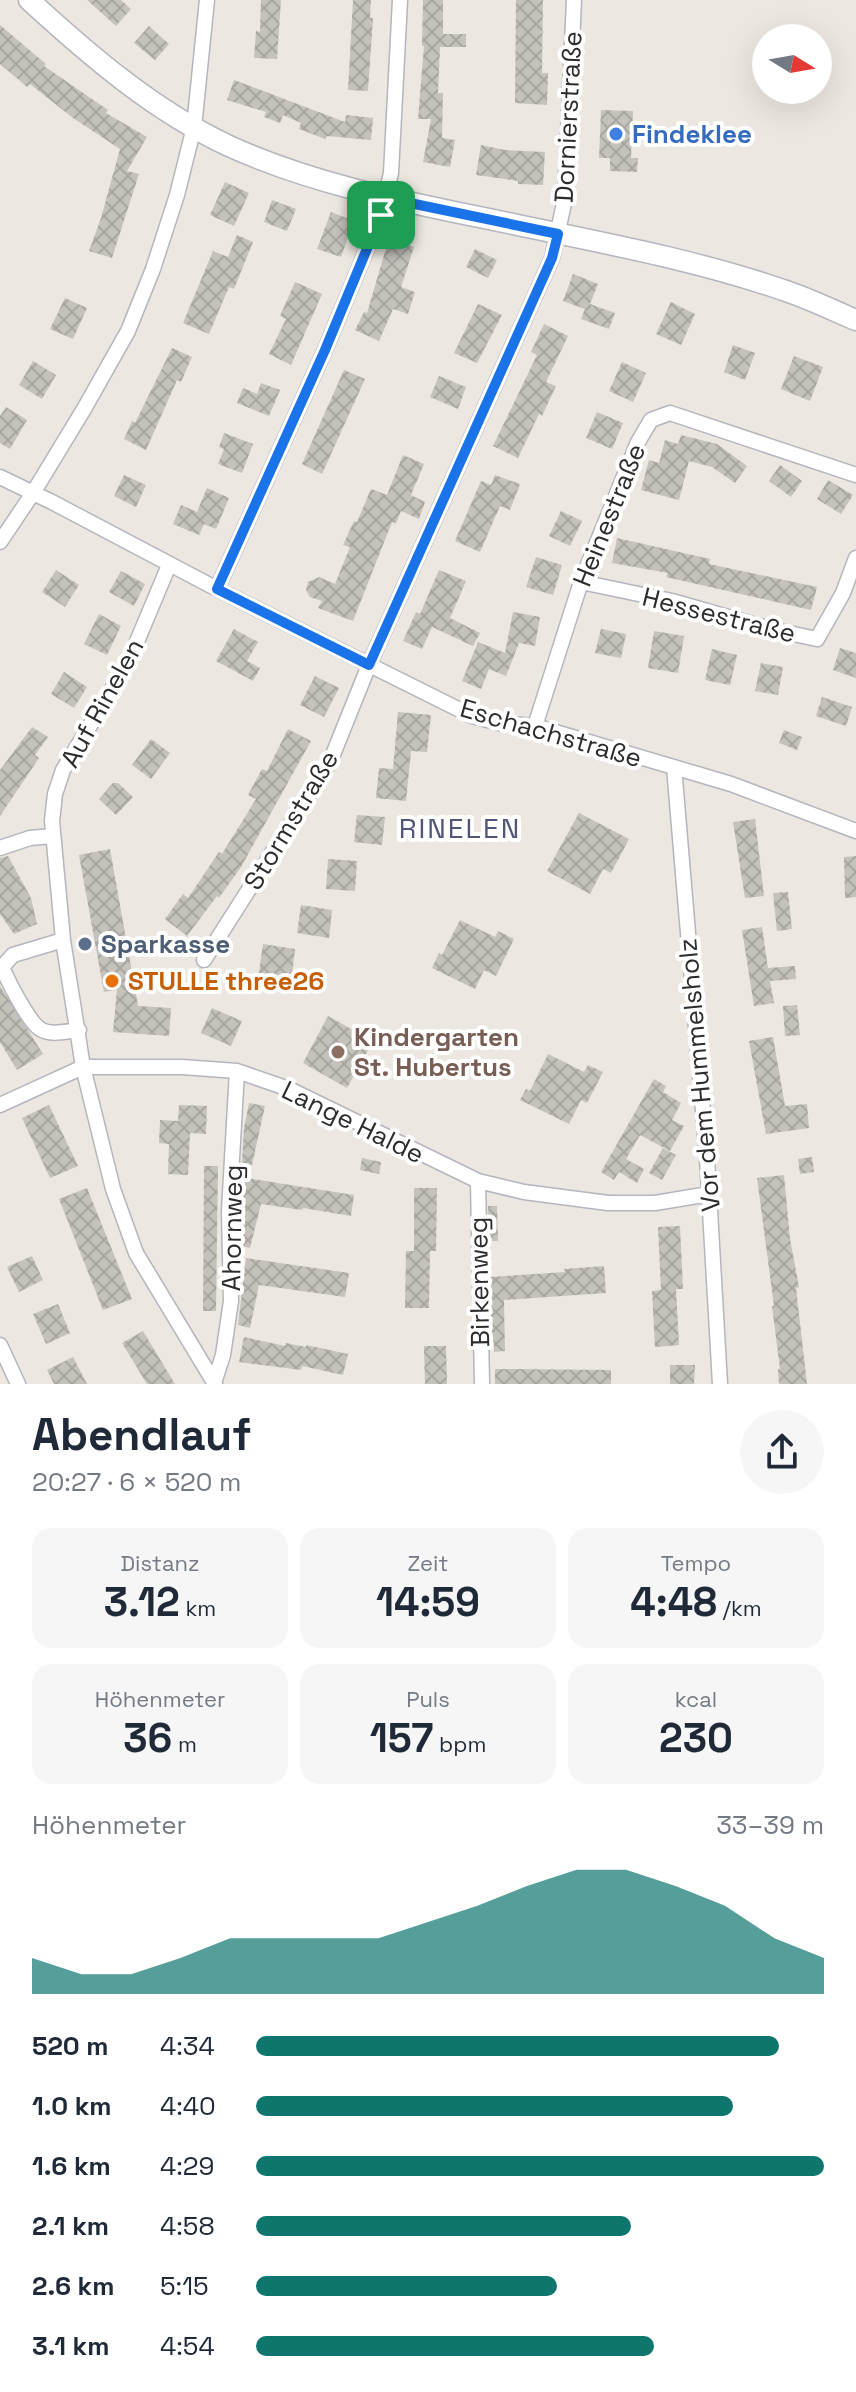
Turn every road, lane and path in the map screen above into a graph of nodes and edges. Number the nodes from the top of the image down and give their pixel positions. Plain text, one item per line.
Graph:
1 (29, 0) edge
2 (207, 0) edge
3 (400, 0) edge
4 (574, 0) edge
5 (194, 127) junction
6 (386, 198) junction
7 (558, 234) junction
8 (856, 320) edge
9 (856, 475) edge
10 (0, 477) edge
11 (33, 493) junction
12 (0, 542) edge
13 (856, 558) edge
14 (169, 565) junction
15 (581, 582) junction
16 (217, 589) junction
17 (369, 665) junction
18 (535, 726) junction
19 (674, 767) junction
20 (856, 831) edge
21 (53, 836) junction
22 (0, 848) edge
23 (63, 940) junction
24 (204, 960) dead end
25 (79, 1030) junction
26 (83, 1067) junction
27 (237, 1071) junction
28 (0, 1105) edge
29 (478, 1181) junction
30 (709, 1194) junction
31 (0, 1345) edge
32 (18, 1384) edge
33 (214, 1384) edge
34 (482, 1384) edge
35 (720, 1384) edge

1 - 5 main road
2 - 5 street
3 - 6 street
4 - 7 street, Dornierstraße
5 - 6 main road
5 - 11 street
6 - 7 main road
6 - 16 street
7 - 8 main road
7 - 17 street, Stormstraße
9 - 15 street, Heinestraße
10 - 11 street, Eschachstraße
11 - 12 street
11 - 14 street, Eschachstraße
13 - 15 street, Hessestraße
14 - 16 street, Eschachstraße
14 - 21 street, Auf Rinelen
15 - 18 street, Heinestraße
16 - 17 street, Eschachstraße
17 - 18 street, Eschachstraße
17 - 24 street, Stormstraße
18 - 19 street, Eschachstraße
19 - 20 street, Eschachstraße
19 - 30 street, Vor dem Hummelsholz
21 - 22 street
21 - 23 street, Auf Rinelen
23 - 25 street, Auf Rinelen
23 - 25 street
25 - 26 street, Auf Rinelen
26 - 27 street, Lange Halde
26 - 28 street, Lange Halde
26 - 33 street, Auf Rinelen
27 - 29 street, Lange Halde
27 - 33 street, Ahornweg
29 - 30 street, Lange Halde
29 - 34 street, Birkenweg
30 - 35 street, Vor dem Hummelsholz
31 - 32 street

